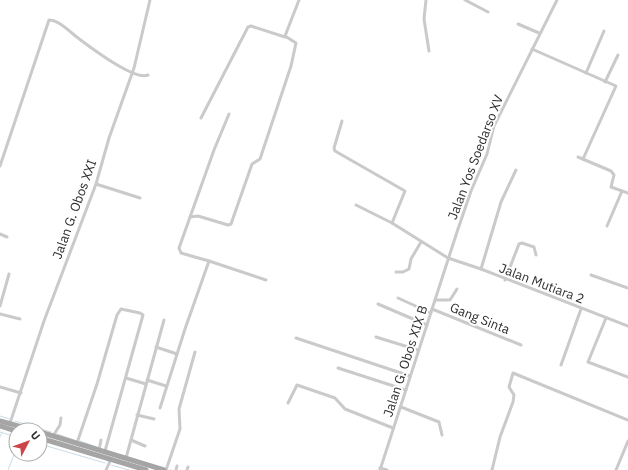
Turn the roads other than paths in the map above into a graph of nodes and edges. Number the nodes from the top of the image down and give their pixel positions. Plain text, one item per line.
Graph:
1 (150, 0) edge
2 (299, 0) edge
3 (426, 0) edge
4 (465, 0) edge
5 (557, 0) edge
6 (488, 12) dead end
7 (518, 24) dead end
8 (604, 31) dead end
9 (540, 33) junction
10 (286, 37) junction
11 (532, 49) junction
12 (429, 50) dead end
13 (618, 55) dead end
14 (586, 72) junction
15 (132, 73) junction
16 (148, 75) dead end
17 (605, 82) junction
18 (229, 114) dead end
19 (201, 118) dead end
20 (342, 122) dead end
21 (578, 157) dead end
22 (583, 159) junction
23 (0, 166) edge
24 (516, 170) dead end
25 (96, 184) junction
26 (622, 191) junction
27 (628, 193) edge
28 (140, 198) dead end
29 (356, 205) dead end
30 (190, 217) junction
31 (392, 224) junction
32 (607, 226) dead end
33 (0, 234) edge
34 (7, 237) dead end
35 (421, 242) junction
36 (536, 255) dead end
37 (448, 258) junction
38 (209, 261) junction
39 (481, 269) junction
40 (396, 272) dead end
41 (10, 274) dead end
42 (591, 275) dead end
43 (266, 280) dead end
44 (505, 280) junction
45 (628, 288) edge
46 (457, 289) dead end
47 (398, 298) dead end
48 (435, 300) junction
49 (378, 304) dead end
50 (0, 306) edge
51 (432, 309) junction
52 (581, 309) junction
53 (0, 314) edge
54 (431, 314) junction
55 (606, 318) junction
56 (20, 319) dead end
57 (164, 320) dead end
58 (427, 325) junction
59 (628, 326) edge
60 (376, 337) dead end
61 (296, 338) dead end
62 (521, 344) dead end
63 (156, 348) junction
64 (418, 350) junction
65 (195, 352) dead end
66 (177, 354) junction
67 (561, 365) dead end
68 (338, 368) dead end
69 (410, 376) junction
70 (628, 377) edge
71 (126, 378) junction
72 (147, 382) junction
73 (166, 386) junction
74 (0, 387) edge
75 (406, 390) junction
76 (21, 393) junction
77 (288, 403) dead end
78 (401, 407) junction
79 (160, 408) dead end
80 (137, 415) junction
81 (61, 418) dead end
82 (154, 419) dead end
83 (628, 420) edge
84 (10, 422) edge
85 (393, 428) junction
86 (48, 434) edge
87 (442, 435) dead end
88 (53, 436) junction
89 (48, 440) edge
90 (101, 440) dead end
91 (131, 440) junction
92 (628, 442) edge
93 (77, 443) junction
94 (145, 446) dead end
95 (102, 450) junction
96 (623, 455) junction
97 (628, 457) edge
98 (126, 458) junction
99 (111, 459) junction
100 (177, 466) dead end
101 (380, 469) edge
102 (106, 470) edge
103 (146, 470) edge
104 (165, 470) edge
105 (176, 470) edge
106 (387, 470) edge
107 (492, 470) edge
108 (616, 470) edge

1 - 15 street, Jalan G. Obos XXI
2 - 10 street
3 - 12 street
4 - 6 street
5 - 9 street, Jalan Yos Soedarso XV
7 - 9 street
8 - 14 street
9 - 11 street, Jalan Yos Soedarso XV
10 - 19 street
10 - 30 street
11 - 14 street
11 - 37 street, Jalan Yos Soedarso XV
13 - 17 street
14 - 17 street
15 - 16 street
15 - 23 street
15 - 25 street, Jalan G. Obos XXI
17 - 22 street
18 - 30 street
20 - 31 street
21 - 22 street
22 - 26 street
24 - 39 street
25 - 28 street
25 - 76 street, Jalan G. Obos XXI
26 - 27 street
26 - 32 street
29 - 31 street, Jalan Mutiara 2
30 - 38 street
31 - 35 street, Jalan Mutiara 2
33 - 34 street
35 - 37 street, Jalan Mutiara 2
35 - 40 street
36 - 44 street
37 - 39 street, Jalan Mutiara 2
37 - 48 street, Jalan G. Obos XIX B
38 - 43 street
38 - 66 street
39 - 44 street, Jalan Mutiara 2
41 - 50 street
42 - 45 street
44 - 52 street, Jalan Mutiara 2
46 - 48 street
47 - 54 street
48 - 51 street, Jalan G. Obos XIX B
49 - 58 street
51 - 54 street, Jalan G. Obos XIX B
51 - 62 street, Gang Sinta
52 - 55 street, Jalan Mutiara 2
52 - 67 street
53 - 56 street
54 - 58 street, Jalan G. Obos XIX B
55 - 59 street, Jalan Mutiara 2
55 - 70 street
57 - 63 street
58 - 64 street, Jalan G. Obos XIX B
60 - 64 street
61 - 69 street
63 - 66 street
63 - 72 street
64 - 69 street, Jalan G. Obos XIX B
65 - 104 street
66 - 73 street
68 - 75 street
69 - 75 street, Jalan G. Obos XIX B
71 - 72 street
71 - 93 street
71 - 95 street
72 - 73 street
72 - 80 street
73 - 79 street
74 - 76 street
75 - 78 street, Jalan G. Obos XIX B
76 - 84 street, Jalan G. Obos XXI
77 - 85 street
78 - 85 street, Jalan G. Obos XIX B
78 - 87 street
80 - 82 street
80 - 91 street
81 - 88 street
83 - 107 street
85 - 101 street, Jalan G. Obos XIX B
86 - 88 main road
88 - 93 main road
89 - 99 main road
90 - 95 street
91 - 94 street
91 - 98 street
92 - 96 street
93 - 95 main road
95 - 98 main road
96 - 97 street
96 - 108 street
98 - 104 main road
99 - 102 street
99 - 103 main road
100 - 105 street
101 - 106 street

